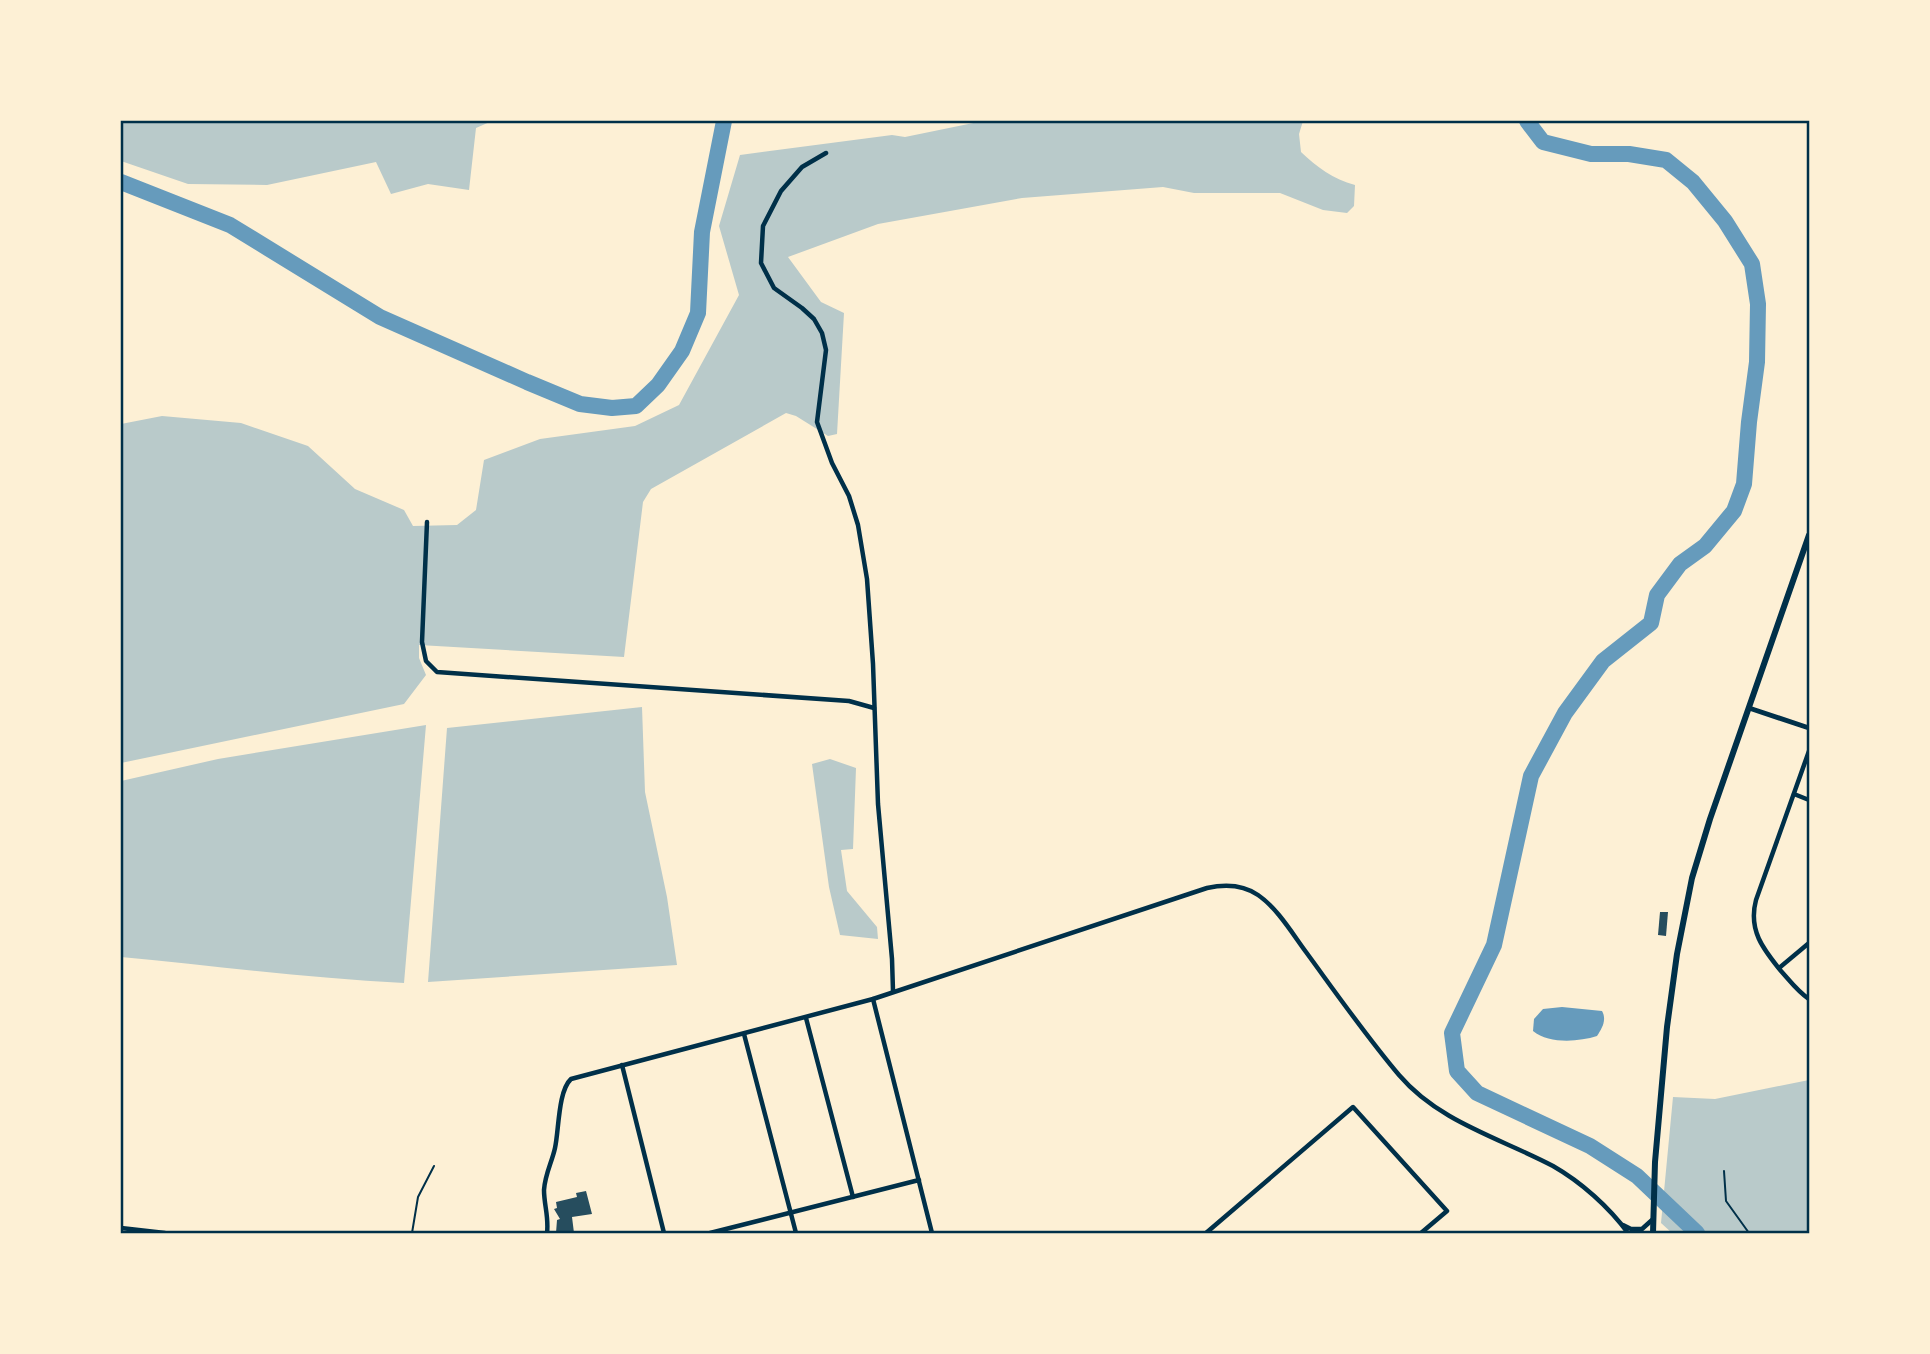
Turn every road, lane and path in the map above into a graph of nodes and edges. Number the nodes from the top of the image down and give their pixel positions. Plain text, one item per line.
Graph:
1 (826, 153) dead end
2 (427, 522) dead end
3 (1809, 535) edge
4 (874, 708) junction
5 (1749, 708) junction
6 (1809, 728) edge
7 (1809, 751) edge
8 (1794, 794) junction
9 (1809, 800) edge
10 (1809, 943) edge
11 (1779, 968) junction
12 (893, 992) junction
13 (873, 999) junction
14 (1809, 999) edge
15 (806, 1018) junction
16 (744, 1034) junction
17 (622, 1065) junction
18 (434, 1166) dead end
19 (1724, 1171) dead end
20 (919, 1180) junction
21 (852, 1197) junction
22 (790, 1213) junction
23 (1651, 1220) junction
24 (1622, 1225) junction
25 (121, 1228) edge
26 (165, 1233) edge
27 (412, 1233) edge
28 (547, 1233) edge
29 (664, 1233) edge
30 (710, 1233) edge
31 (796, 1233) edge
32 (932, 1233) edge
33 (1206, 1233) edge
34 (1422, 1233) edge
35 (1628, 1233) edge
36 (1653, 1233) edge
37 (1749, 1233) edge

1 - 4 street
2 - 4 street
3 - 5 main road
4 - 12 street
5 - 6 street
5 - 23 main road
7 - 8 street
8 - 9 street
8 - 11 street
10 - 11 street
11 - 14 street
12 - 13 street
12 - 24 street
13 - 15 street
13 - 20 street
15 - 16 street
15 - 21 street
16 - 17 street
16 - 22 street
17 - 28 street
17 - 29 street
18 - 27 lane
19 - 37 path
20 - 21 street
20 - 32 street
21 - 22 street
22 - 30 street
22 - 31 street
23 - 24 street
23 - 36 main road
24 - 35 street
25 - 26 street
33 - 34 street

